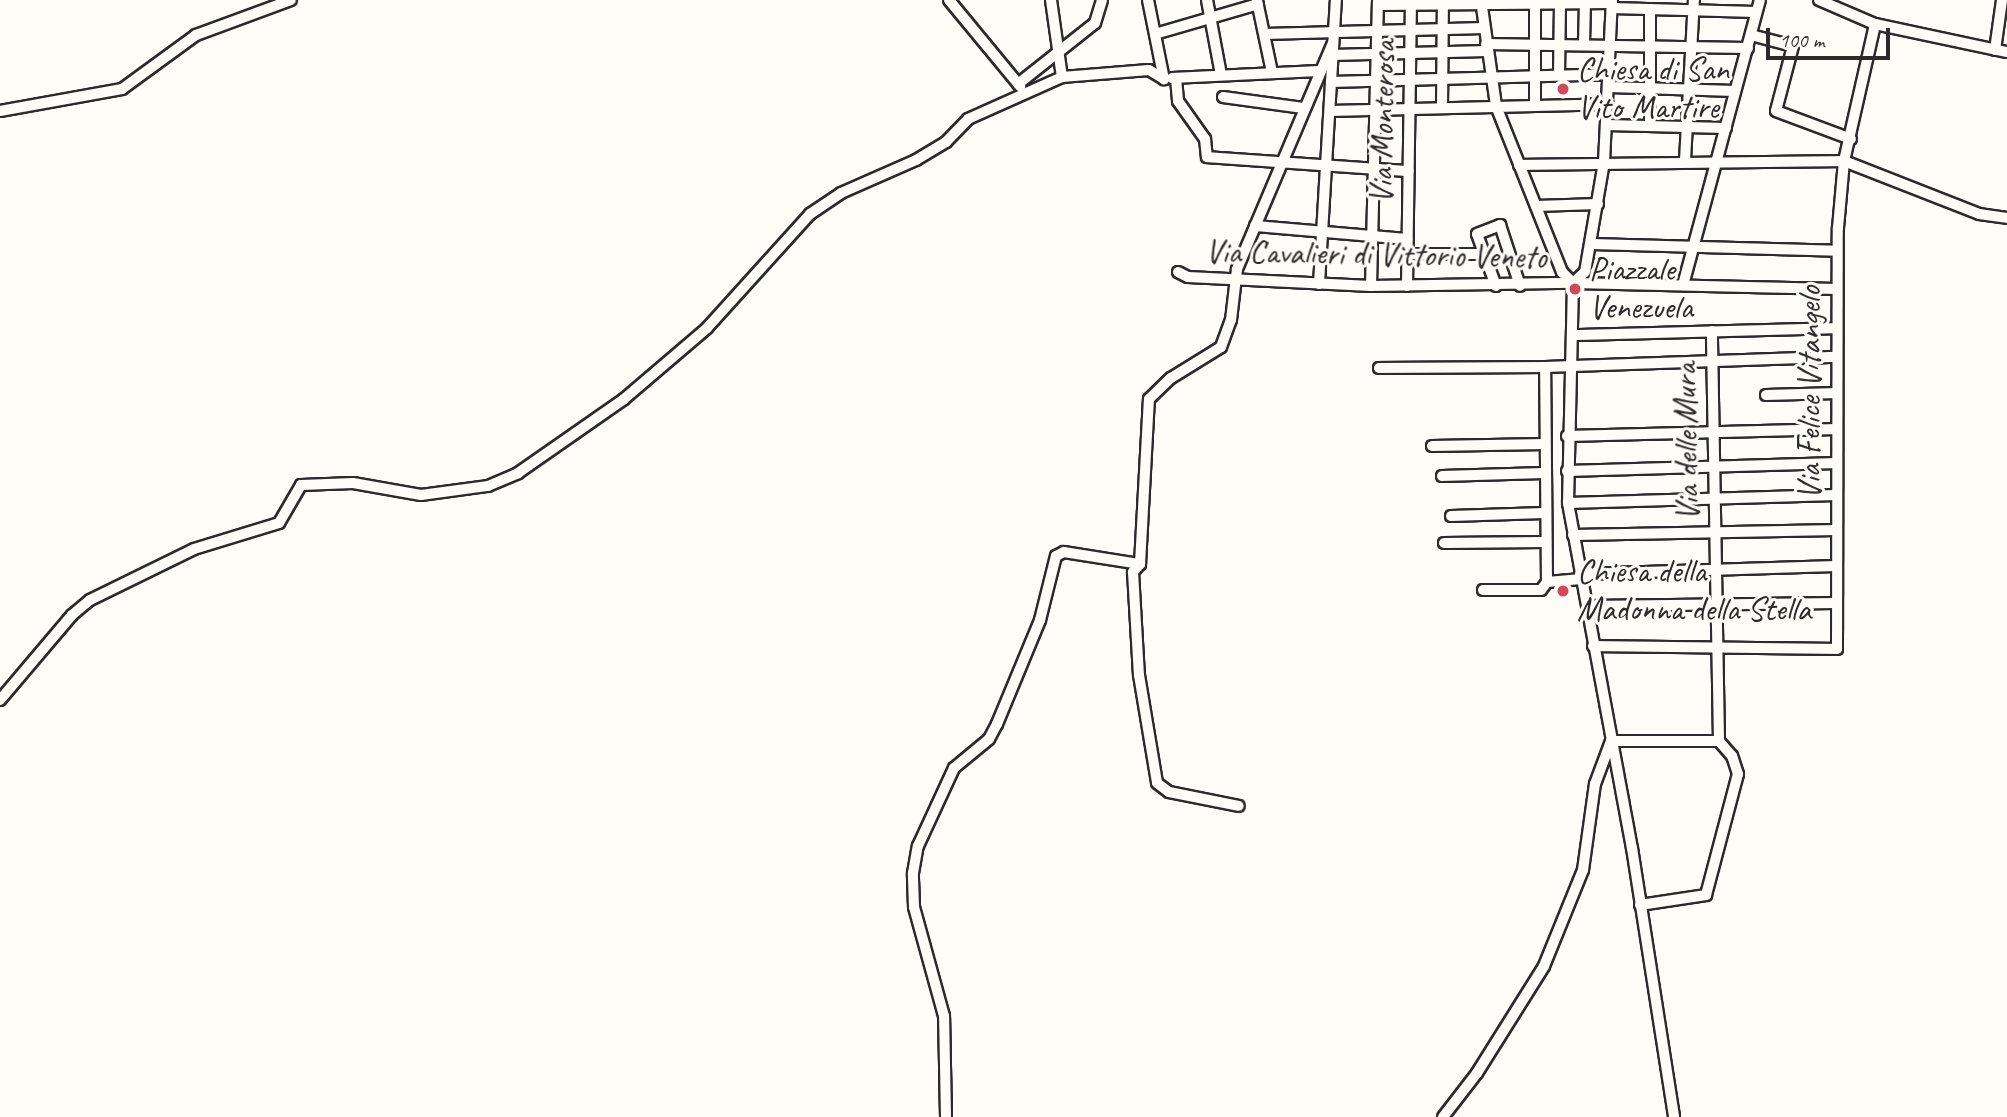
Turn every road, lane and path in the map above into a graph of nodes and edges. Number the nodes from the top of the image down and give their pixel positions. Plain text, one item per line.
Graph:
1 (291, 0) edge
2 (949, 0) edge
3 (1051, 0) edge
4 (1102, 0) edge
5 (1148, 0) edge
6 (1207, 0) edge
7 (1336, 0) edge
8 (1760, 0) edge
9 (1819, 0) edge
10 (2002, 0) edge
11 (1258, 2) edge
12 (1443, 2) edge
13 (1481, 2) edge
14 (1503, 2) edge
15 (1536, 2) edge
16 (1560, 2) edge
17 (1378, 3) edge
18 (1411, 3) edge
19 (1585, 3) junction
20 (1612, 4) edge
21 (1693, 5) edge
22 (1842, 5) edge
23 (1650, 9) junction
24 (1756, 12) junction
25 (1211, 20) junction
26 (1875, 24) junction
27 (1443, 28) junction
28 (1484, 28) junction
29 (1378, 29) junction
30 (1411, 29) junction
31 (1333, 30) junction
32 (1155, 34) junction
33 (1265, 34) junction
34 (1751, 35) junction
35 (1333, 43) junction
36 (1560, 43) junction
37 (1584, 43) junction
38 (1611, 43) junction
39 (1650, 43) junction
40 (1536, 44) junction
41 (1691, 45) junction
42 (1486, 47) junction
43 (1748, 48) junction
44 (1995, 50) junction
45 (1442, 52) junction
46 (2007, 52) edge
47 (1411, 53) junction
48 (1056, 54) junction
49 (1377, 54) junction
50 (1332, 55) junction
51 (1319, 71) junction
52 (1272, 72) junction
53 (1610, 74) junction
54 (1221, 75) junction
55 (1490, 75) junction
56 (1535, 75) junction
57 (1559, 75) junction
58 (1062, 77) junction
59 (1442, 77) junction
60 (1176, 78) junction
61 (1410, 78) junction
62 (1164, 79) junction
63 (1377, 80) junction
64 (1331, 82) junction
65 (1017, 83) junction
66 (1609, 87) junction
67 (1651, 89) junction
68 (1689, 90) junction
69 (1735, 91) junction
70 (1025, 92) junction
71 (1223, 97) dead end
72 (1608, 104) junction
73 (1535, 105) junction
74 (1496, 106) junction
75 (1303, 108) junction
76 (1410, 108) junction
77 (1442, 108) junction
78 (1377, 110) junction
79 (0, 111) edge
80 (1329, 111) junction
81 (1606, 125) junction
82 (1650, 126) junction
83 (1686, 127) junction
84 (1726, 128) junction
85 (1851, 139) junction
86 (1685, 160) junction
87 (1718, 160) junction
88 (1844, 161) junction
89 (1604, 162) junction
90 (1281, 163) junction
91 (1519, 165) junction
92 (1326, 166) junction
93 (1376, 169) junction
94 (1409, 172) junction
95 (1598, 204) junction
96 (1536, 206) junction
97 (2007, 218) edge
98 (1255, 226) junction
99 (1322, 232) junction
100 (1373, 236) junction
101 (1408, 239) junction
102 (1592, 244) junction
103 (1694, 248) junction
104 (1837, 251) junction
105 (1407, 254) junction
106 (1484, 254) junction
107 (1178, 272) dead end
108 (1235, 279) junction
109 (1573, 283) junction
110 (1319, 284) junction
111 (1683, 285) junction
112 (1371, 286) junction
113 (1407, 286) junction
114 (1496, 286) junction
115 (1520, 286) junction
116 (1837, 289) junction
117 (1836, 328) junction
118 (1712, 331) junction
119 (1574, 335) junction
120 (1837, 357) junction
121 (1712, 363) junction
122 (1572, 366) junction
123 (1545, 368) junction
124 (1379, 369) dead end
125 (1837, 393) junction
126 (1766, 395) dead end
127 (1837, 429) junction
128 (1713, 432) junction
129 (1567, 436) junction
130 (1545, 444) junction
131 (1432, 446) dead end
132 (1837, 463) junction
133 (1714, 467) junction
134 (1567, 471) junction
135 (1544, 473) junction
136 (1442, 476) dead end
137 (1836, 495) junction
138 (1715, 500) junction
139 (1568, 503) junction
140 (1544, 513) junction
141 (1451, 516) dead end
142 (1837, 530) junction
143 (1715, 533) junction
144 (1573, 536) junction
145 (1444, 542) dead end
146 (1544, 542) junction
147 (1140, 564) junction
148 (1836, 566) junction
149 (1716, 569) junction
150 (1581, 576) junction
151 (1547, 582) junction
152 (1483, 590) dead end
153 (1836, 603) junction
154 (1718, 605) junction
155 (1587, 606) junction
156 (1593, 646) junction
157 (1719, 648) junction
158 (0, 700) edge
159 (1611, 741) junction
160 (1719, 741) junction
161 (1239, 806) dead end
162 (1640, 905) junction
163 (946, 1117) edge
164 (1443, 1117) edge
165 (1674, 1117) edge

1 - 79 street
2 - 65 street
3 - 48 street
4 - 48 street
5 - 32 street
6 - 25 street
7 - 31 street
8 - 24 street
9 - 22 street
10 - 44 street
11 - 25 street
11 - 33 street
12 - 13 street
12 - 18 street
12 - 27 street
13 - 14 street
13 - 28 street
14 - 15 street
15 - 16 street
15 - 40 street
16 - 19 street
16 - 36 street
17 - 18 street
17 - 29 street
18 - 30 street, Via Monterosa
19 - 20 street
19 - 37 street
20 - 23 street
20 - 38 street
21 - 23 street
21 - 24 street
21 - 41 street
22 - 26 street
23 - 39 street
24 - 34 street
25 - 32 street
25 - 54 street
26 - 44 street
26 - 85 street, Via Felice Vitangelo
27 - 28 street
27 - 30 street
27 - 45 street
28 - 42 street
29 - 30 street
29 - 31 street
29 - 49 street
30 - 47 street, Via Monterosa
31 - 33 street
31 - 35 street
32 - 62 street
33 - 52 street
34 - 43 street
34 - 85 street
35 - 50 street
35 - 51 street
36 - 37 street
36 - 40 street
36 - 57 street
37 - 38 street
38 - 39 street
38 - 53 street
39 - 41 street
39 - 67 street
40 - 42 street
40 - 56 street
41 - 43 street
41 - 68 street
42 - 45 street
42 - 55 street
43 - 69 street
44 - 46 street
45 - 47 street
45 - 59 street
47 - 49 street
47 - 61 street, Via Monterosa
48 - 58 street
48 - 65 street
49 - 50 street
49 - 63 street
50 - 64 street
51 - 52 street
51 - 75 street
52 - 54 street
53 - 57 street
53 - 66 street
54 - 60 street
55 - 56 street
55 - 59 street
55 - 74 street
56 - 57 street
56 - 73 street
58 - 62 street
58 - 70 street
59 - 61 street
59 - 77 street
60 - 62 street
60 - 90 street
61 - 63 street
61 - 76 street, Via Monterosa
63 - 64 street
63 - 78 street
64 - 80 street
65 - 70 street
66 - 67 street
66 - 72 street
67 - 68 street
67 - 82 street
68 - 69 street
68 - 83 street
69 - 84 street
70 - 158 street
71 - 75 street
72 - 73 street
72 - 81 street
73 - 74 street
74 - 77 street
74 - 91 street
75 - 90 street
76 - 77 street
76 - 78 street
76 - 94 street, Via Monterosa
78 - 80 street
78 - 93 street
80 - 92 street
81 - 82 street
81 - 89 street
82 - 83 street
83 - 84 street
83 - 86 street
84 - 87 street
85 - 88 street, Via Felice Vitangelo
86 - 87 street
86 - 89 street
87 - 88 street
87 - 103 street
88 - 97 street
88 - 104 street, Via Felice Vitangelo
89 - 91 street
89 - 95 street
90 - 92 street
90 - 98 street
91 - 96 street
92 - 93 street
92 - 99 street
93 - 94 street
93 - 100 street
94 - 101 street, Via Monterosa
95 - 96 street
95 - 102 street
96 - 109 street
98 - 99 street
98 - 108 street
99 - 100 street
99 - 110 street
100 - 101 street
100 - 112 street
101 - 105 street, Via Monterosa
102 - 103 street
102 - 109 street
103 - 104 street
103 - 111 street
104 - 116 street, Via Felice Vitangelo
105 - 106 street
105 - 113 street, Via Monterosa
106 - 114 street
106 - 115 street
107 - 108 street, Via Cavalieri di Vittorio Veneto
108 - 110 street, Via Cavalieri di Vittorio Veneto
108 - 147 street
109 - 111 street, Via Cavalieri di Vittorio Veneto
109 - 115 street, Via Cavalieri di Vittorio Veneto
109 - 119 street
110 - 112 street, Via Cavalieri di Vittorio Veneto
111 - 116 street, Via Cavalieri di Vittorio Veneto
112 - 113 street, Via Cavalieri di Vittorio Veneto
113 - 114 street, Via Cavalieri di Vittorio Veneto
114 - 115 street, Via Cavalieri di Vittorio Veneto
116 - 117 street, Via Felice Vitangelo
117 - 118 street
117 - 120 street, Via Felice Vitangelo
118 - 119 street
118 - 121 street, Via delle Mura
119 - 122 street
120 - 121 street
120 - 125 street, Via Felice Vitangelo
121 - 122 street
121 - 128 street, Via delle Mura
122 - 123 street
122 - 129 street
123 - 124 street
123 - 130 street
125 - 126 street
125 - 127 street, Via Felice Vitangelo
127 - 128 street
127 - 132 street, Via Felice Vitangelo
128 - 129 street
128 - 133 street, Via delle Mura
129 - 134 street
130 - 131 street
130 - 135 street
132 - 133 street
132 - 137 street, Via Felice Vitangelo
133 - 134 street
133 - 138 street, Via delle Mura
134 - 139 street
135 - 136 street
135 - 140 street
137 - 138 street
137 - 142 street, Via Felice Vitangelo
138 - 139 street
138 - 143 street, Via delle Mura
139 - 144 street
140 - 141 street
140 - 146 street
142 - 143 street
142 - 148 street, Via Felice Vitangelo
143 - 144 street
143 - 149 street, Via delle Mura
144 - 150 street
145 - 146 street
146 - 151 street
147 - 161 street
147 - 163 street
148 - 149 street
148 - 153 street, Via Felice Vitangelo
149 - 150 street
149 - 154 street, Via delle Mura
150 - 151 street
150 - 155 street
151 - 152 street
153 - 154 street
153 - 157 street, Via Felice Vitangelo
154 - 155 street
154 - 157 street, Via delle Mura
155 - 156 street
156 - 157 street
156 - 159 street
157 - 160 street, Via delle Mura
159 - 160 street
159 - 162 street
159 - 164 street
160 - 162 street
162 - 165 street

